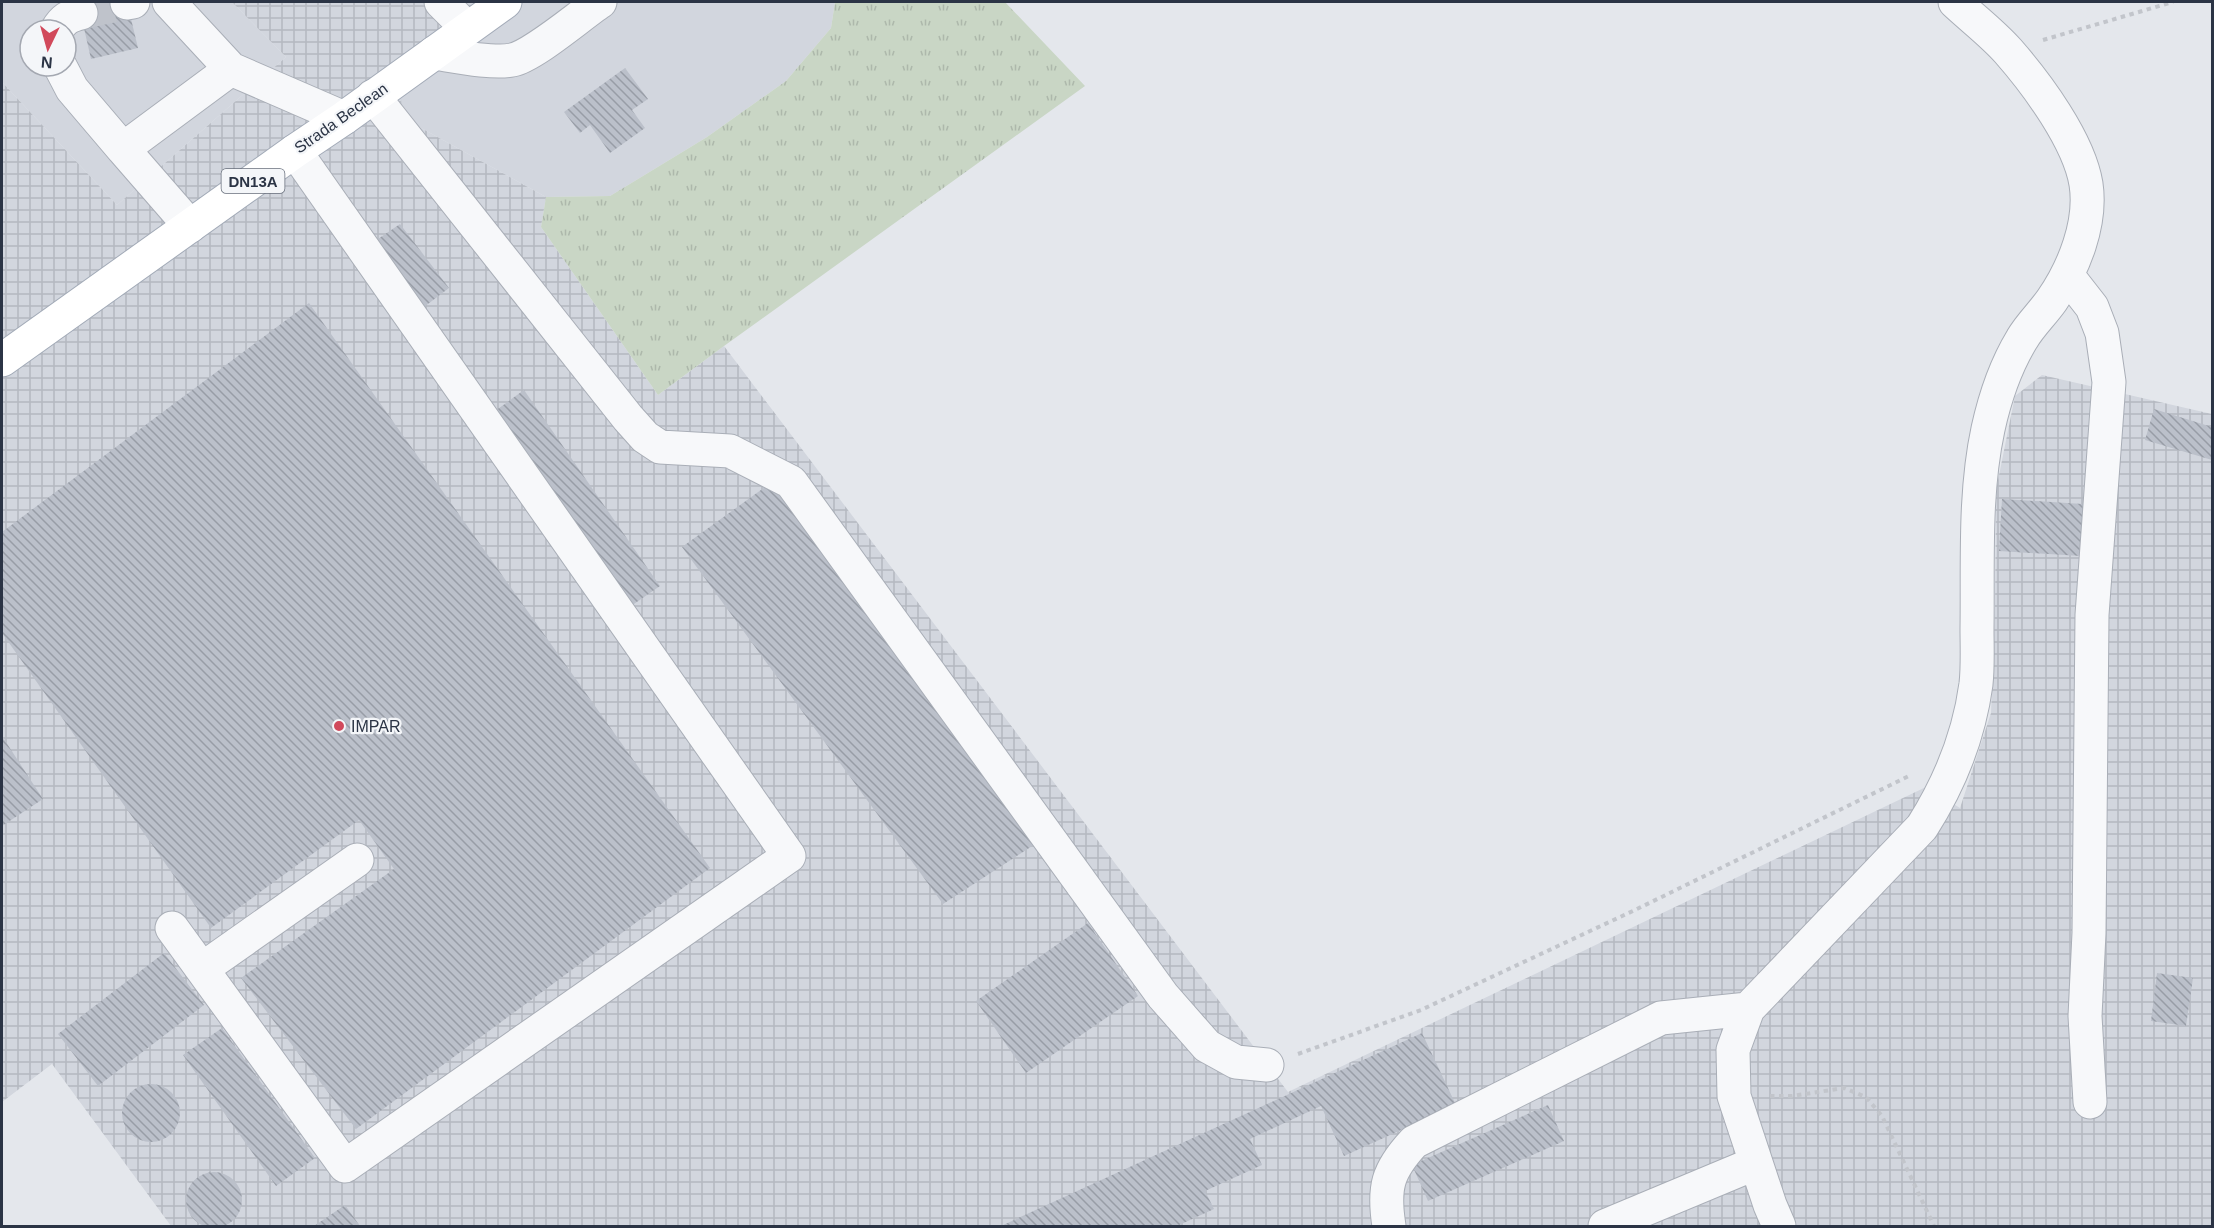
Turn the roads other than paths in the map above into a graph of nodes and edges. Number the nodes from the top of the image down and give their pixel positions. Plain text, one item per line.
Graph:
1 (169, 2) edge
2 (441, 2) edge
3 (505, 2) edge
4 (600, 2) edge
5 (1955, 2) edge
6 (467, 28) junction
7 (434, 53) junction
8 (231, 69) junction
9 (66, 78) edge
10 (373, 96) junction
11 (344, 118) junction
12 (123, 149) junction
13 (295, 151) junction
14 (190, 226) junction
15 (2067, 275) junction
16 (2, 360) edge
17 (357, 860) dead end
18 (172, 928) dead end
19 (202, 969) junction
20 (1748, 1009) junction
21 (1267, 1065) road end
22 (2090, 1102) dead end
23 (1756, 1162) junction
24 (1669, 1214) edge
25 (1389, 1227) edge
26 (1605, 1227) edge
27 (1779, 1227) edge

1 - 8 street
2 - 6 street
3 - 6 main road, Strada Beclean / DN13A
4 - 7 street
5 - 15 street
6 - 7 main road, Strada Beclean / DN13A
7 - 10 main road, Strada Beclean / DN13A
8 - 11 street
8 - 12 street
9 - 12 street
10 - 11 main road, Strada Beclean / DN13A
10 - 21 street
11 - 13 main road, Strada Beclean / DN13A
12 - 14 street
13 - 14 main road, Strada Beclean / DN13A
13 - 19 street
14 - 16 main road, Strada Beclean / DN13A
15 - 20 street
15 - 22 street
17 - 19 street
18 - 19 street
20 - 23 street
20 - 25 street
23 - 24 street
23 - 27 street
24 - 26 street

